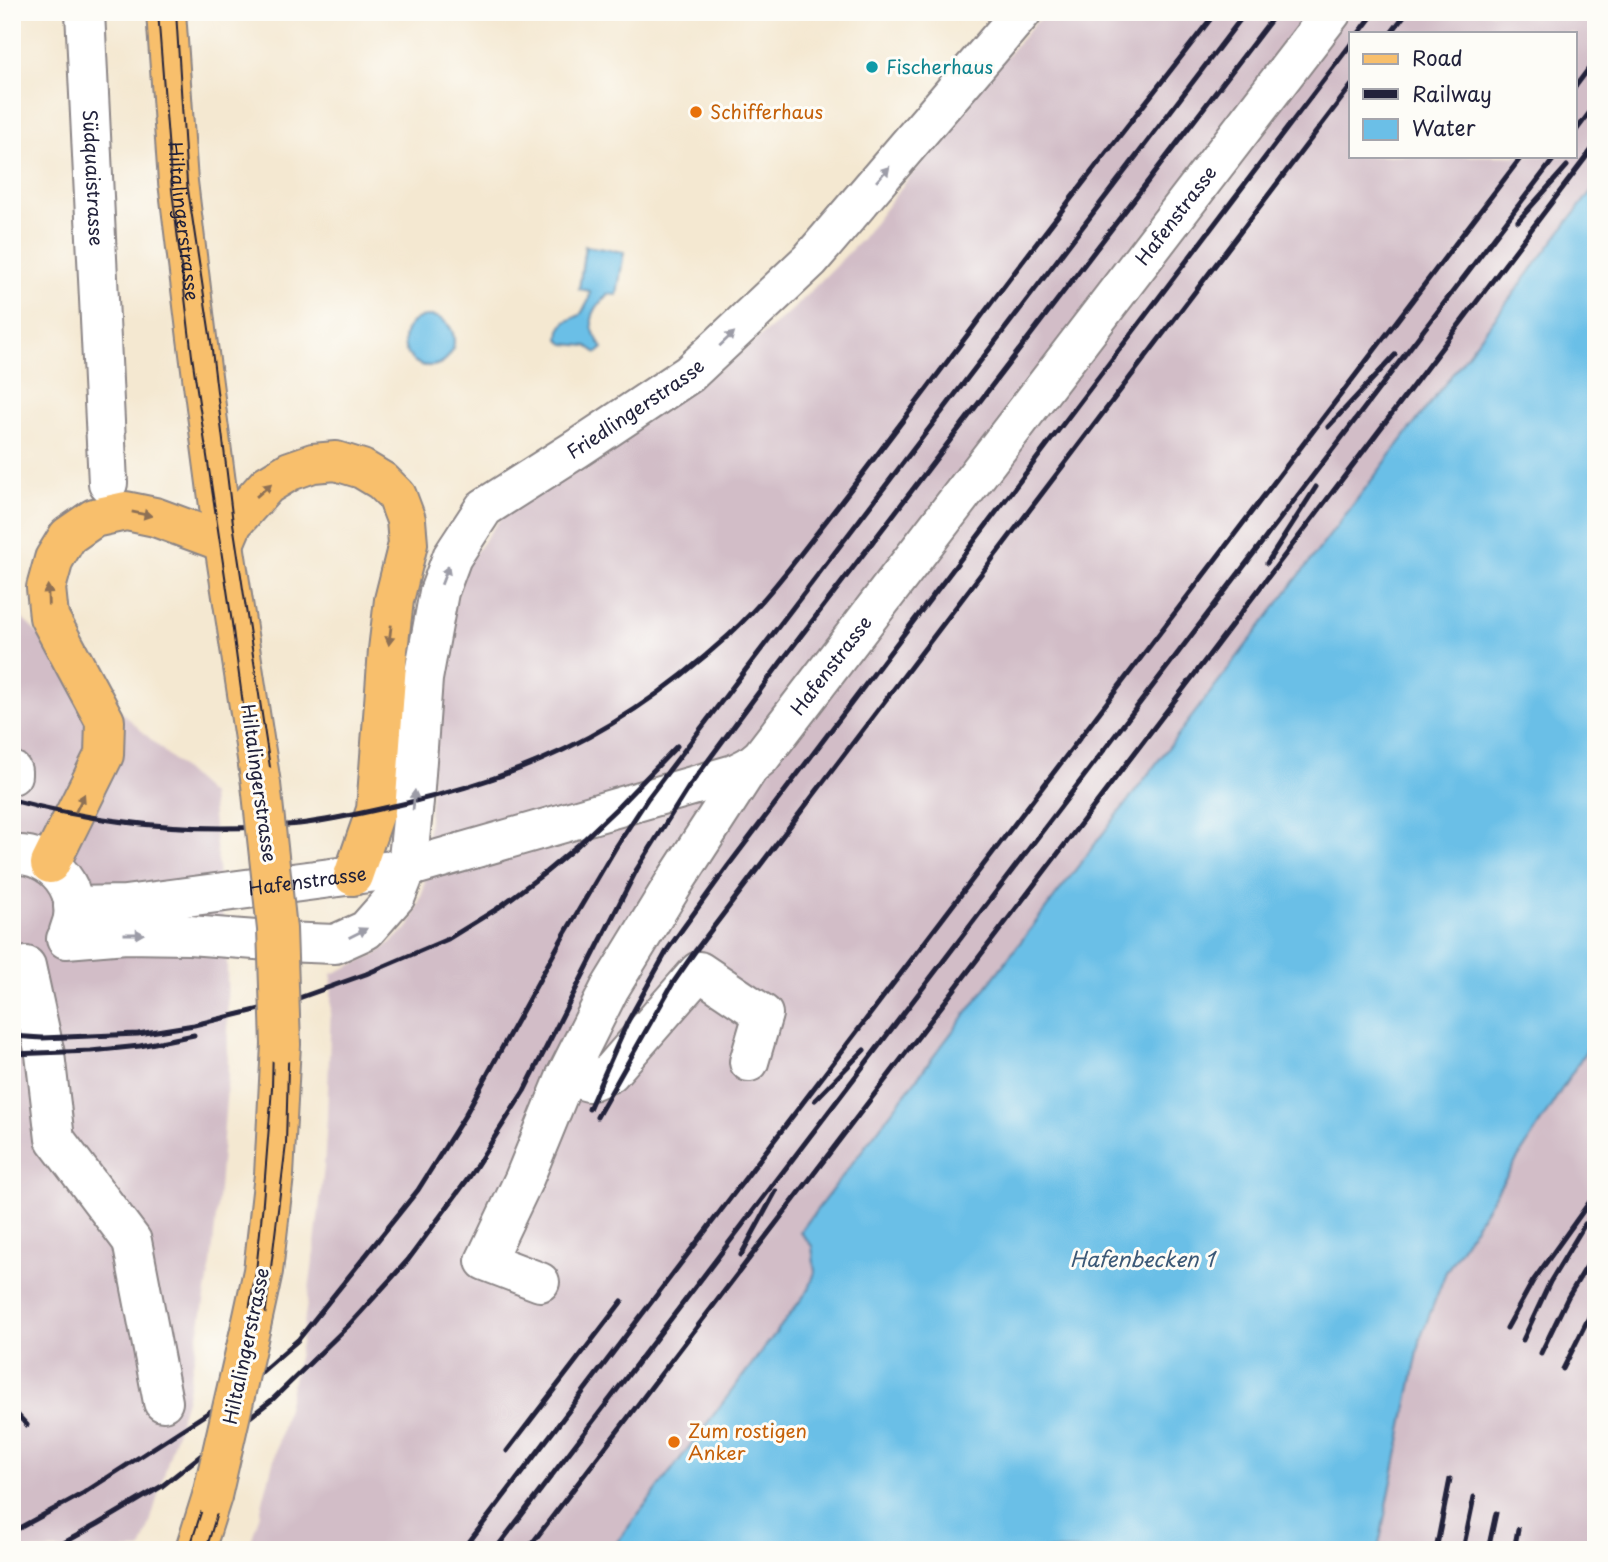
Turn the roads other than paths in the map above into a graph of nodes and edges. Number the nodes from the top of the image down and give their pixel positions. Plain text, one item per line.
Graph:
1 (85, 12) edge
2 (166, 12) edge
3 (1022, 12) edge
4 (1332, 12) edge
5 (108, 483) dead end
6 (224, 544) junction
7 (750, 766) junction
8 (23, 851) edge
9 (407, 868) junction
10 (352, 876) junction
11 (70, 923) junction
12 (19, 966) edge
13 (749, 1062) dead end
14 (566, 1076) junction
15 (540, 1282) dead end
16 (163, 1402) dead end
17 (195, 1550) edge

1 - 5 street, Südquaistrasse
2 - 6 main road, Hiltalingerstrasse
9 -> 3 street, Friedlingerstrasse
4 - 7 street, Hafenstrasse
8 -> 6 main road
6 -> 10 main road
6 - 17 main road, Hiltalingerstrasse, bridge
7 - 9 street, Hafenstrasse
7 - 14 street
8 - 11 street
9 - 10 street, Hafenstrasse
11 -> 9 street, Friedlingerstrasse
10 - 11 street, Hafenstrasse
11 - 12 street
12 - 16 street
13 - 14 street
14 - 15 street

